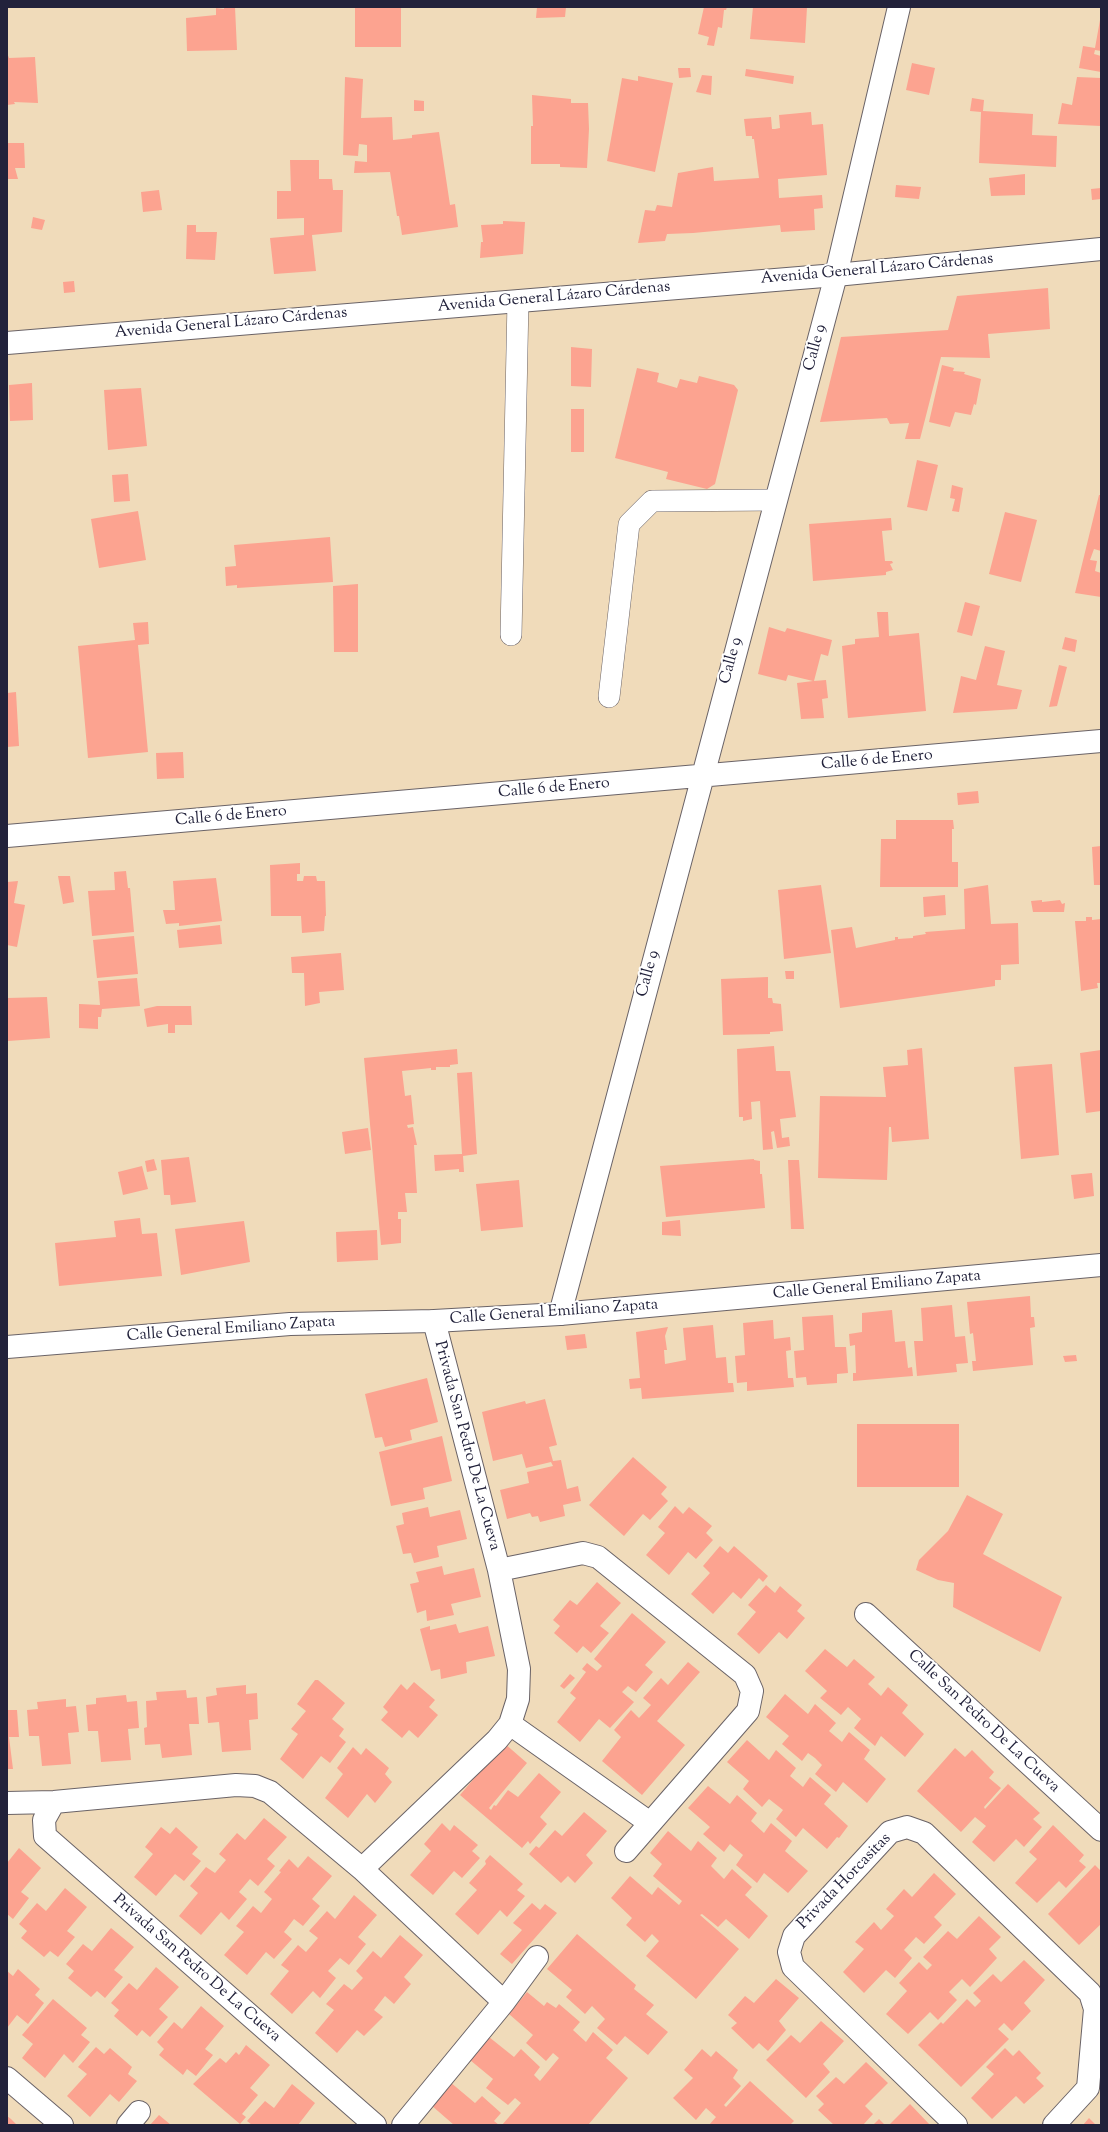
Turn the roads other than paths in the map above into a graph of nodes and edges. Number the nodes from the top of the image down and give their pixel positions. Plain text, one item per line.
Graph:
1 (898, 7) edge
2 (1101, 249) edge
3 (836, 275) junction
4 (518, 301) junction
5 (7, 342) edge
6 (776, 500) junction
7 (511, 635) dead end
8 (609, 697) dead end
9 (1101, 741) edge
10 (701, 777) junction
11 (7, 836) edge
12 (1101, 1266) edge
13 (560, 1314) junction
14 (434, 1322) junction
15 (7, 1347) edge
16 (499, 1570) junction
17 (866, 1614) dead end
18 (510, 1724) junction
19 (54, 1802) junction
20 (7, 1803) edge
21 (650, 1823) junction
22 (1101, 1830) edge
23 (626, 1851) dead end
24 (362, 1869) junction
25 (537, 1957) dead end
26 (504, 2002) junction
27 (7, 2078) edge
28 (1094, 2088) edge
29 (62, 2125) edge
30 (375, 2125) edge
31 (403, 2125) edge
32 (956, 2125) edge
33 (1054, 2125) edge

1 - 3 street, Calle 9
2 - 3 street, Avenida General Lázaro Cárdenas
3 - 4 street, Avenida General Lázaro Cárdenas
3 - 6 street, Calle 9
4 - 5 street, Avenida General Lázaro Cárdenas
4 - 7 lane
6 - 8 lane
6 - 10 street, Calle 9
9 - 10 street, Calle 6 de Enero
10 - 11 street, Calle 6 de Enero
10 - 13 street, Calle 9
12 - 13 street, Calle General Emiliano Zapata
13 - 14 street, Calle General Emiliano Zapata
14 - 15 street, Calle General Emiliano Zapata
14 - 16 street, Privada San Pedro De La Cueva
16 - 18 street, Privada San Pedro De La Cueva
16 - 21 street, Privada San Pedro De La Cueva
17 - 22 street, Calle San Pedro De La Cueva
18 - 21 street
18 - 24 street, Privada San Pedro De La Cueva
19 - 20 street
19 - 24 street
19 - 30 street, Privada San Pedro De La Cueva
21 - 23 street, Privada San Pedro De La Cueva
24 - 26 street
25 - 26 street
26 - 31 street
27 - 29 street
28 - 32 street, Privada Horcasitas
28 - 33 street, Privada Horcasitas

